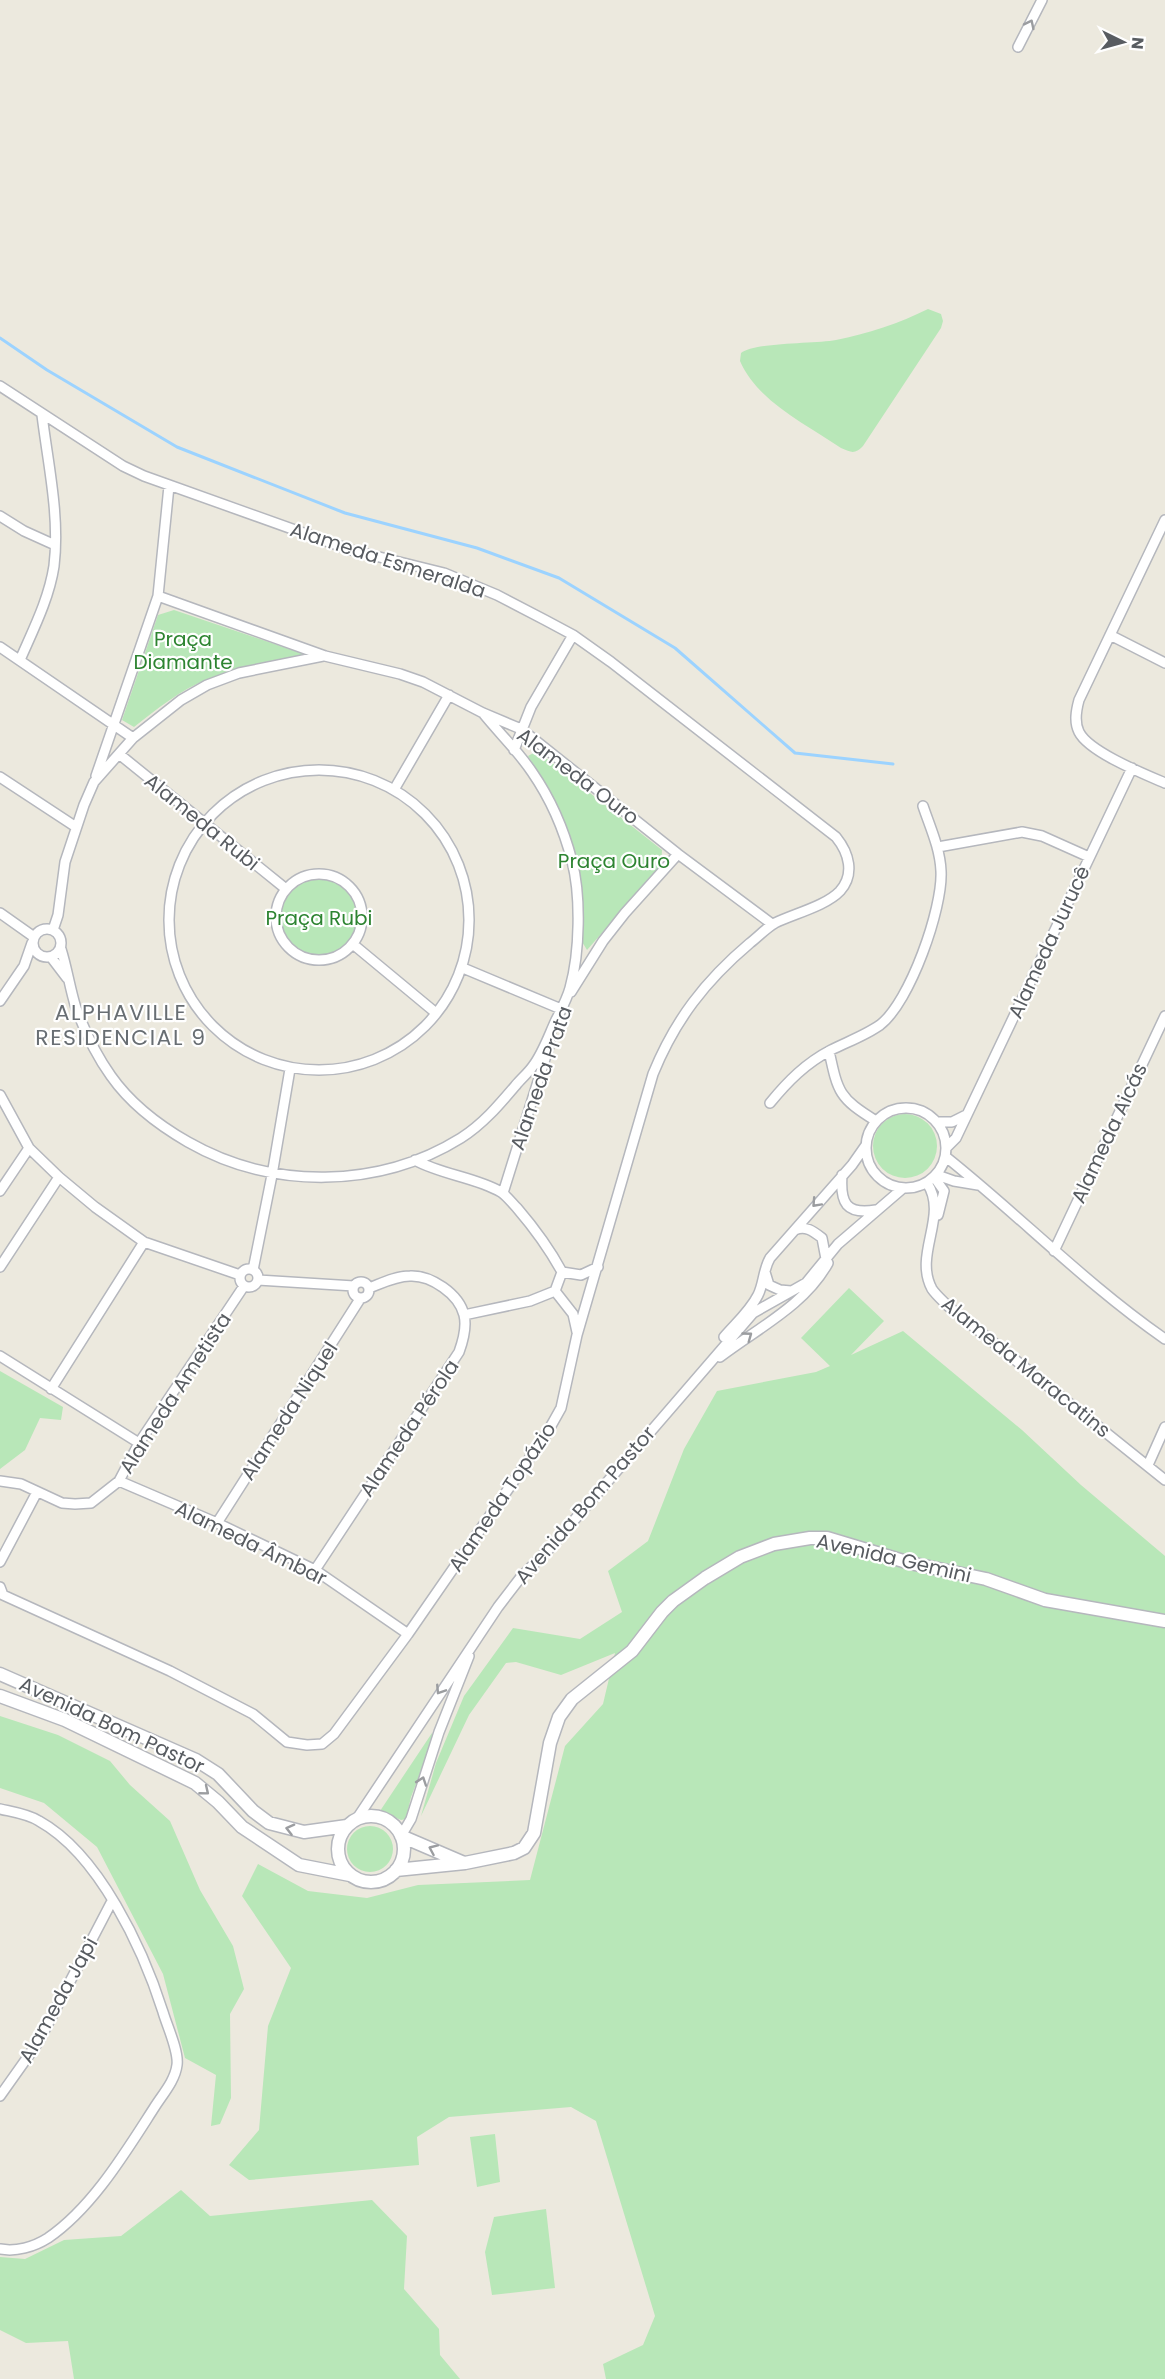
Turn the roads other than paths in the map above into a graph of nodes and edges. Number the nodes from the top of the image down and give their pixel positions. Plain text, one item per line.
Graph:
1 (1042, 0) edge
2 (1018, 47) dead end
3 (0, 386) edge
4 (42, 415) junction
5 (169, 486) junction
6 (0, 516) edge
7 (1165, 520) edge
8 (1161, 539) edge
9 (55, 545) junction
10 (158, 596) junction
11 (573, 635) junction
12 (1110, 635) junction
13 (0, 647) edge
14 (325, 656) junction
15 (20, 660) junction
16 (1165, 663) edge
17 (449, 695) junction
18 (483, 713) junction
19 (113, 725) junction
20 (521, 729) junction
21 (133, 738) junction
22 (514, 750) junction
23 (119, 754) junction
24 (1132, 768) junction
25 (0, 777) edge
26 (94, 782) junction
27 (1165, 783) edge
28 (394, 789) junction
29 (922, 806) dead end
30 (202, 822) junction
31 (76, 827) junction
32 (938, 847) junction
33 (678, 854) junction
34 (1089, 856) junction
35 (849, 874) joint
36 (286, 889) junction
37 (0, 914) edge
38 (772, 924) junction
39 (57, 933) junction
40 (34, 939) junction
41 (354, 945) junction
42 (61, 949) junction
43 (46, 957) junction
44 (24, 966) junction
45 (463, 968) junction
46 (69, 980) junction
47 (0, 1001) edge
48 (561, 1010) junction
49 (436, 1013) junction
50 (1165, 1016) edge
51 (829, 1051) junction
52 (290, 1069) junction
53 (518, 1083) junction
54 (535, 1093) junction
55 (0, 1095) edge
56 (770, 1103) dead end
57 (966, 1115) junction
58 (876, 1121) junction
59 (937, 1122) junction
60 (866, 1145) junction
61 (946, 1147) junction
62 (29, 1148) junction
63 (946, 1157) junction
64 (415, 1160) junction
65 (272, 1175) junction
66 (842, 1175) junction
67 (59, 1177) junction
68 (933, 1178) junction
69 (981, 1185) junction
70 (902, 1189) junction
71 (0, 1191) edge
72 (503, 1193) junction
73 (877, 1210) junction
74 (795, 1230) junction
75 (144, 1242) junction
76 (838, 1244) junction
77 (1054, 1251) junction
78 (826, 1260) junction
79 (765, 1266) junction
80 (597, 1267) junction
81 (0, 1268) edge
82 (253, 1270) junction
83 (562, 1272) junction
84 (240, 1275) junction
85 (580, 1275) junction
86 (258, 1280) junction
87 (244, 1286) junction
88 (354, 1286) junction
89 (369, 1287) junction
90 (591, 1288) junction
91 (555, 1292) junction
92 (794, 1292) junction
93 (360, 1299) junction
94 (464, 1315) junction
95 (578, 1315) junction
96 (1165, 1339) edge
97 (2, 1359) edge
98 (701, 1371) junction
99 (51, 1389) junction
100 (1165, 1427) edge
101 (140, 1443) junction
102 (1148, 1465) junction
103 (1165, 1480) edge
104 (0, 1481) edge
105 (119, 1481) junction
106 (37, 1492) junction
107 (217, 1523) junction
108 (0, 1562) edge
109 (315, 1570) junction
110 (0, 1587) edge
111 (1165, 1621) edge
112 (408, 1634) junction
113 (474, 1643) junction
114 (0, 1674) edge
115 (0, 1695) edge
116 (0, 1809) edge
117 (352, 1823) junction
118 (401, 1836) junction
119 (465, 1863) junction
120 (396, 1870) junction
121 (350, 1875) junction
122 (112, 1901) junction
123 (0, 2096) edge
124 (0, 2249) edge

2 -> 1 street
3 - 4 street, Alameda Esmeralda
4 - 5 street, Alameda Esmeralda
4 - 9 street
5 - 10 street
5 - 11 street, Alameda Esmeralda
6 - 9 street
7 - 8 street
8 - 12 street
9 - 15 street
10 - 14 street, Alameda Ouro
10 - 19 street
11 - 20 street
11 - 35 street, Alameda Esmeralda
12 - 16 street
12 - 24 street
13 - 15 street
14 - 17 street, Alameda Ouro
14 - 21 street
15 - 19 street
17 - 18 street, Alameda Ouro
17 - 28 street
18 - 20 street, Alameda Ouro
18 - 22 street
19 - 21 street
19 - 26 street
20 - 22 street
20 - 33 street, Alameda Ouro
21 - 23 street
22 - 48 street
23 - 26 street
23 - 30 street, Alameda Rubi
24 - 27 street
24 - 34 street, Alameda Jurucê
25 - 31 street
26 - 31 street
28 - 30 street
28 - 45 street
29 - 32 street
30 - 36 street, Alameda Rubi
30 - 52 street
31 - 39 street
32 - 34 street
32 - 51 street
33 - 38 street, Alameda Ouro
33 - 48 street, Alameda Prata
34 - 57 street, Alameda Jurucê
35 - 38 street, Alameda Topázio
36 - 41 street
36 - 41 street
37 - 40 street
38 - 80 street, Alameda Topázio
39 - 40 street
39 - 42 street
40 - 43 street
40 - 44 street
41 - 49 street
42 - 43 street
42 - 46 street
43 - 44 street
43 - 46 street
44 - 47 street
45 - 48 street
45 - 49 street
46 - 65 street
48 - 53 street
48 - 54 street, Alameda Prata
49 - 52 street
50 - 77 street, Alameda Aicás
51 - 56 street
51 - 58 street
52 - 65 street
53 - 54 street
53 - 64 street
54 - 72 street, Alameda Prata
55 - 62 street
57 - 59 street
57 - 61 street, Alameda Jurucê
58 - 59 street
58 - 60 street
59 - 61 street
60 - 66 street, Avenida Bom Pastor
60 - 70 street
61 - 63 street
62 - 67 street
62 - 71 street
63 - 68 street
63 - 69 street
64 - 65 street
64 - 72 street
65 - 82 street
66 - 73 street
66 -> 74 street, Avenida Bom Pastor
67 - 75 street
67 - 81 street
68 - 69 street
68 - 70 street
68 - 102 street, Alameda Maracatins
69 - 77 street
70 - 73 street, Avenida Bom Pastor
72 - 83 street
73 - 76 street, Avenida Bom Pastor
74 - 78 street
74 - 79 street, Avenida Bom Pastor
75 - 84 street
75 - 99 street
76 - 78 street, Avenida Bom Pastor
98 -> 76 street, Avenida Bom Pastor
77 - 96 street
78 - 92 street, Avenida Bom Pastor
79 - 92 street
79 - 98 street, Avenida Bom Pastor
80 - 85 street
80 - 90 street, Alameda Topázio
82 - 84 street
82 - 86 street
83 - 85 street
83 - 91 street
84 - 87 street
85 - 90 street
86 - 87 street
86 - 88 street
87 - 101 street, Alameda Ametista
88 - 89 street
88 - 93 street
89 - 93 street
89 - 94 street
90 - 95 street, Alameda Topázio
91 - 94 street
91 - 95 street
92 - 98 street, Avenida Bom Pastor
93 - 107 street, Alameda Niquel
94 - 109 street, Alameda Pérola
95 - 112 street, Alameda Topázio
97 - 99 street
98 - 113 street, Avenida Bom Pastor
99 - 101 street
100 - 102 street
101 - 105 street, Alameda Ametista
102 - 103 street, Alameda Maracatins
104 - 106 street, Alameda Ametista
105 - 106 street, Alameda Ametista
105 - 107 street, Alameda Âmbar
106 - 108 street
107 - 109 street, Alameda Âmbar
109 - 112 street, Alameda Âmbar
110 - 112 street, Alameda Topázio
111 - 119 street, Avenida Gemini
113 -> 117 street, Avenida Bom Pastor
118 -> 113 street, Avenida Bom Pastor
117 -> 114 street, Avenida Bom Pastor
115 -> 121 street, Avenida Bom Pastor
116 - 122 street
117 - 118 street
117 - 121 street
119 -> 118 street
118 - 120 street
119 - 120 street, Avenida Gemini
120 - 121 street
122 - 123 street, Alameda Japi
122 - 124 street

